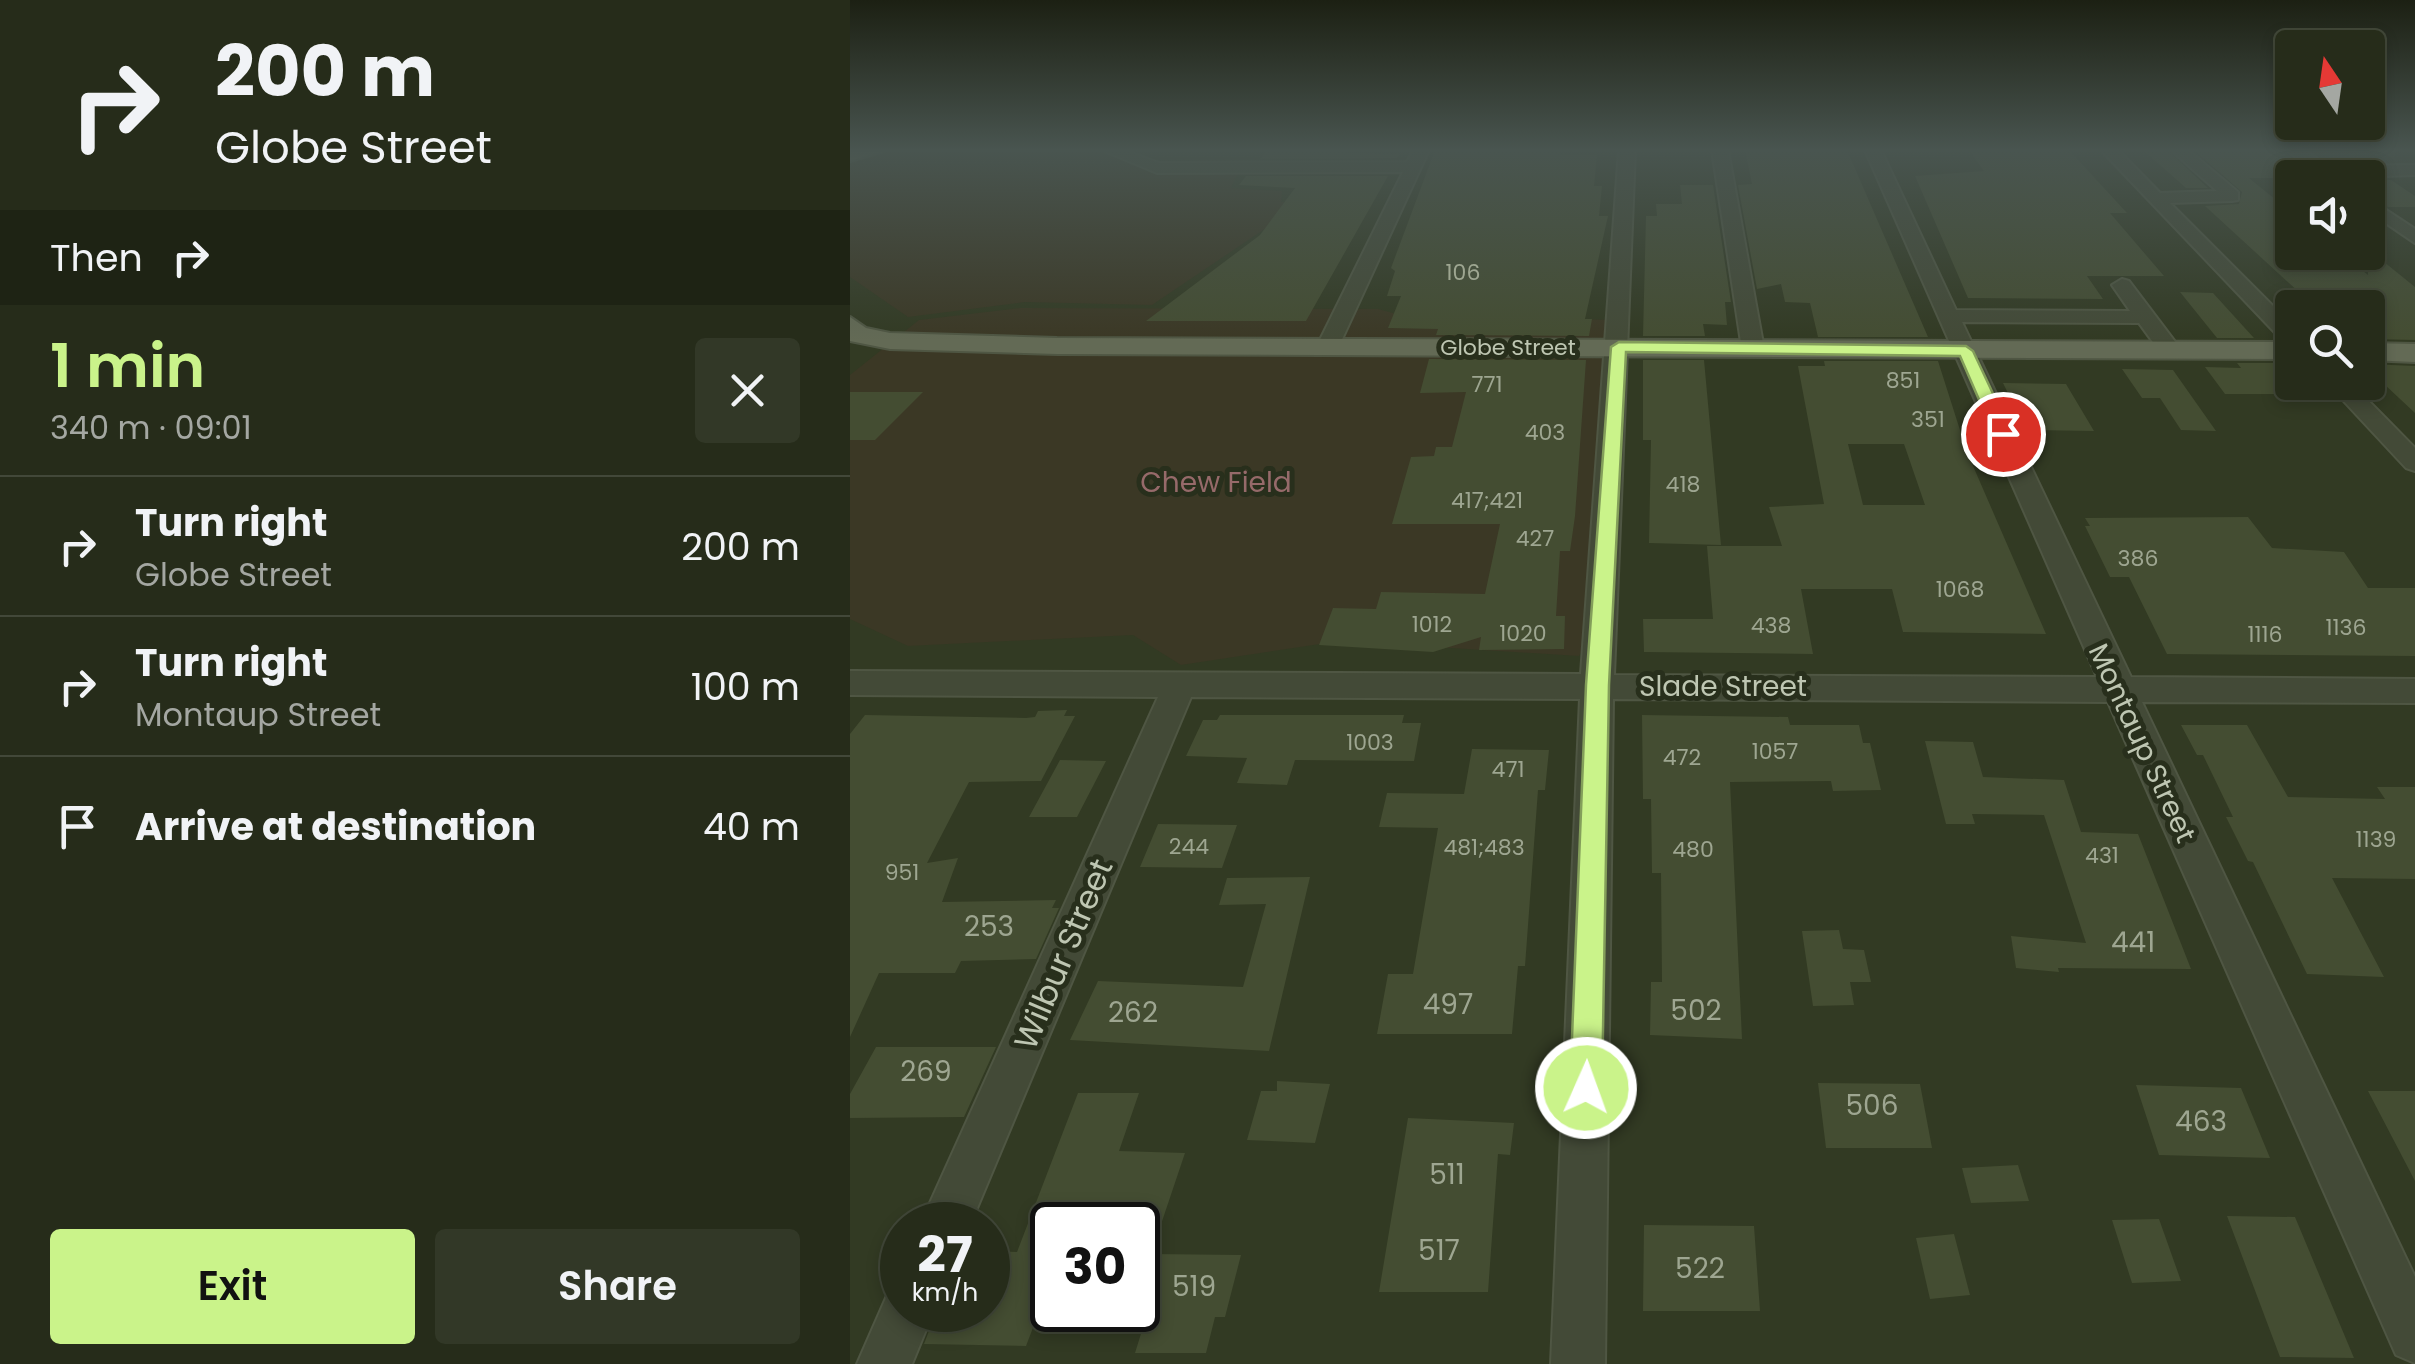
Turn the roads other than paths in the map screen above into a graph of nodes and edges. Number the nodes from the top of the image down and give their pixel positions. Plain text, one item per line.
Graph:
1 (1391, 214) edge
2 (1624, 214) edge
3 (1731, 214) edge
4 (1903, 214) edge
5 (2170, 214) edge
6 (2385, 216) edge
7 (2415, 238) edge
8 (2122, 285) dead end
9 (1950, 316) junction
10 (2146, 317) junction
11 (2275, 320) edge
12 (852, 333) edge
13 (1619, 347) junction
14 (1327, 348) junction
15 (1753, 349) junction
16 (1966, 351) junction
17 (2171, 351) junction
18 (2275, 352) edge
19 (2385, 352) edge
20 (2415, 352) edge
21 (2354, 400) edge
22 (2415, 463) edge
23 (1180, 684) junction
24 (1597, 685) junction
25 (852, 687) edge
26 (2116, 688) junction
27 (2415, 691) edge
28 (955, 1202) edge
29 (898, 1332) edge
30 (2415, 1336) edge
31 (884, 1364) edge
32 (1578, 1364) edge

1 - 14 street
2 - 13 street
3 - 15 street
4 - 9 street, Montaup Street
5 - 11 street
6 - 7 street
8 - 10 street
9 - 10 street
9 - 16 street, Montaup Street
10 - 17 street
12 - 14 main road, Globe Street
13 - 14 main road, Globe Street
13 - 15 main road, Globe Street
13 - 24 street
15 - 16 main road, Globe Street
16 - 17 main road, Globe Street
16 - 26 street, Montaup Street
17 - 18 main road, Globe Street
19 - 20 main road
21 - 22 street
23 - 24 street, Slade Street
23 - 25 street, Slade Street
23 - 28 street, Wilbur Street
24 - 26 street, Slade Street
24 - 32 street
26 - 27 street, Slade Street
26 - 30 street, Montaup Street
29 - 31 street

